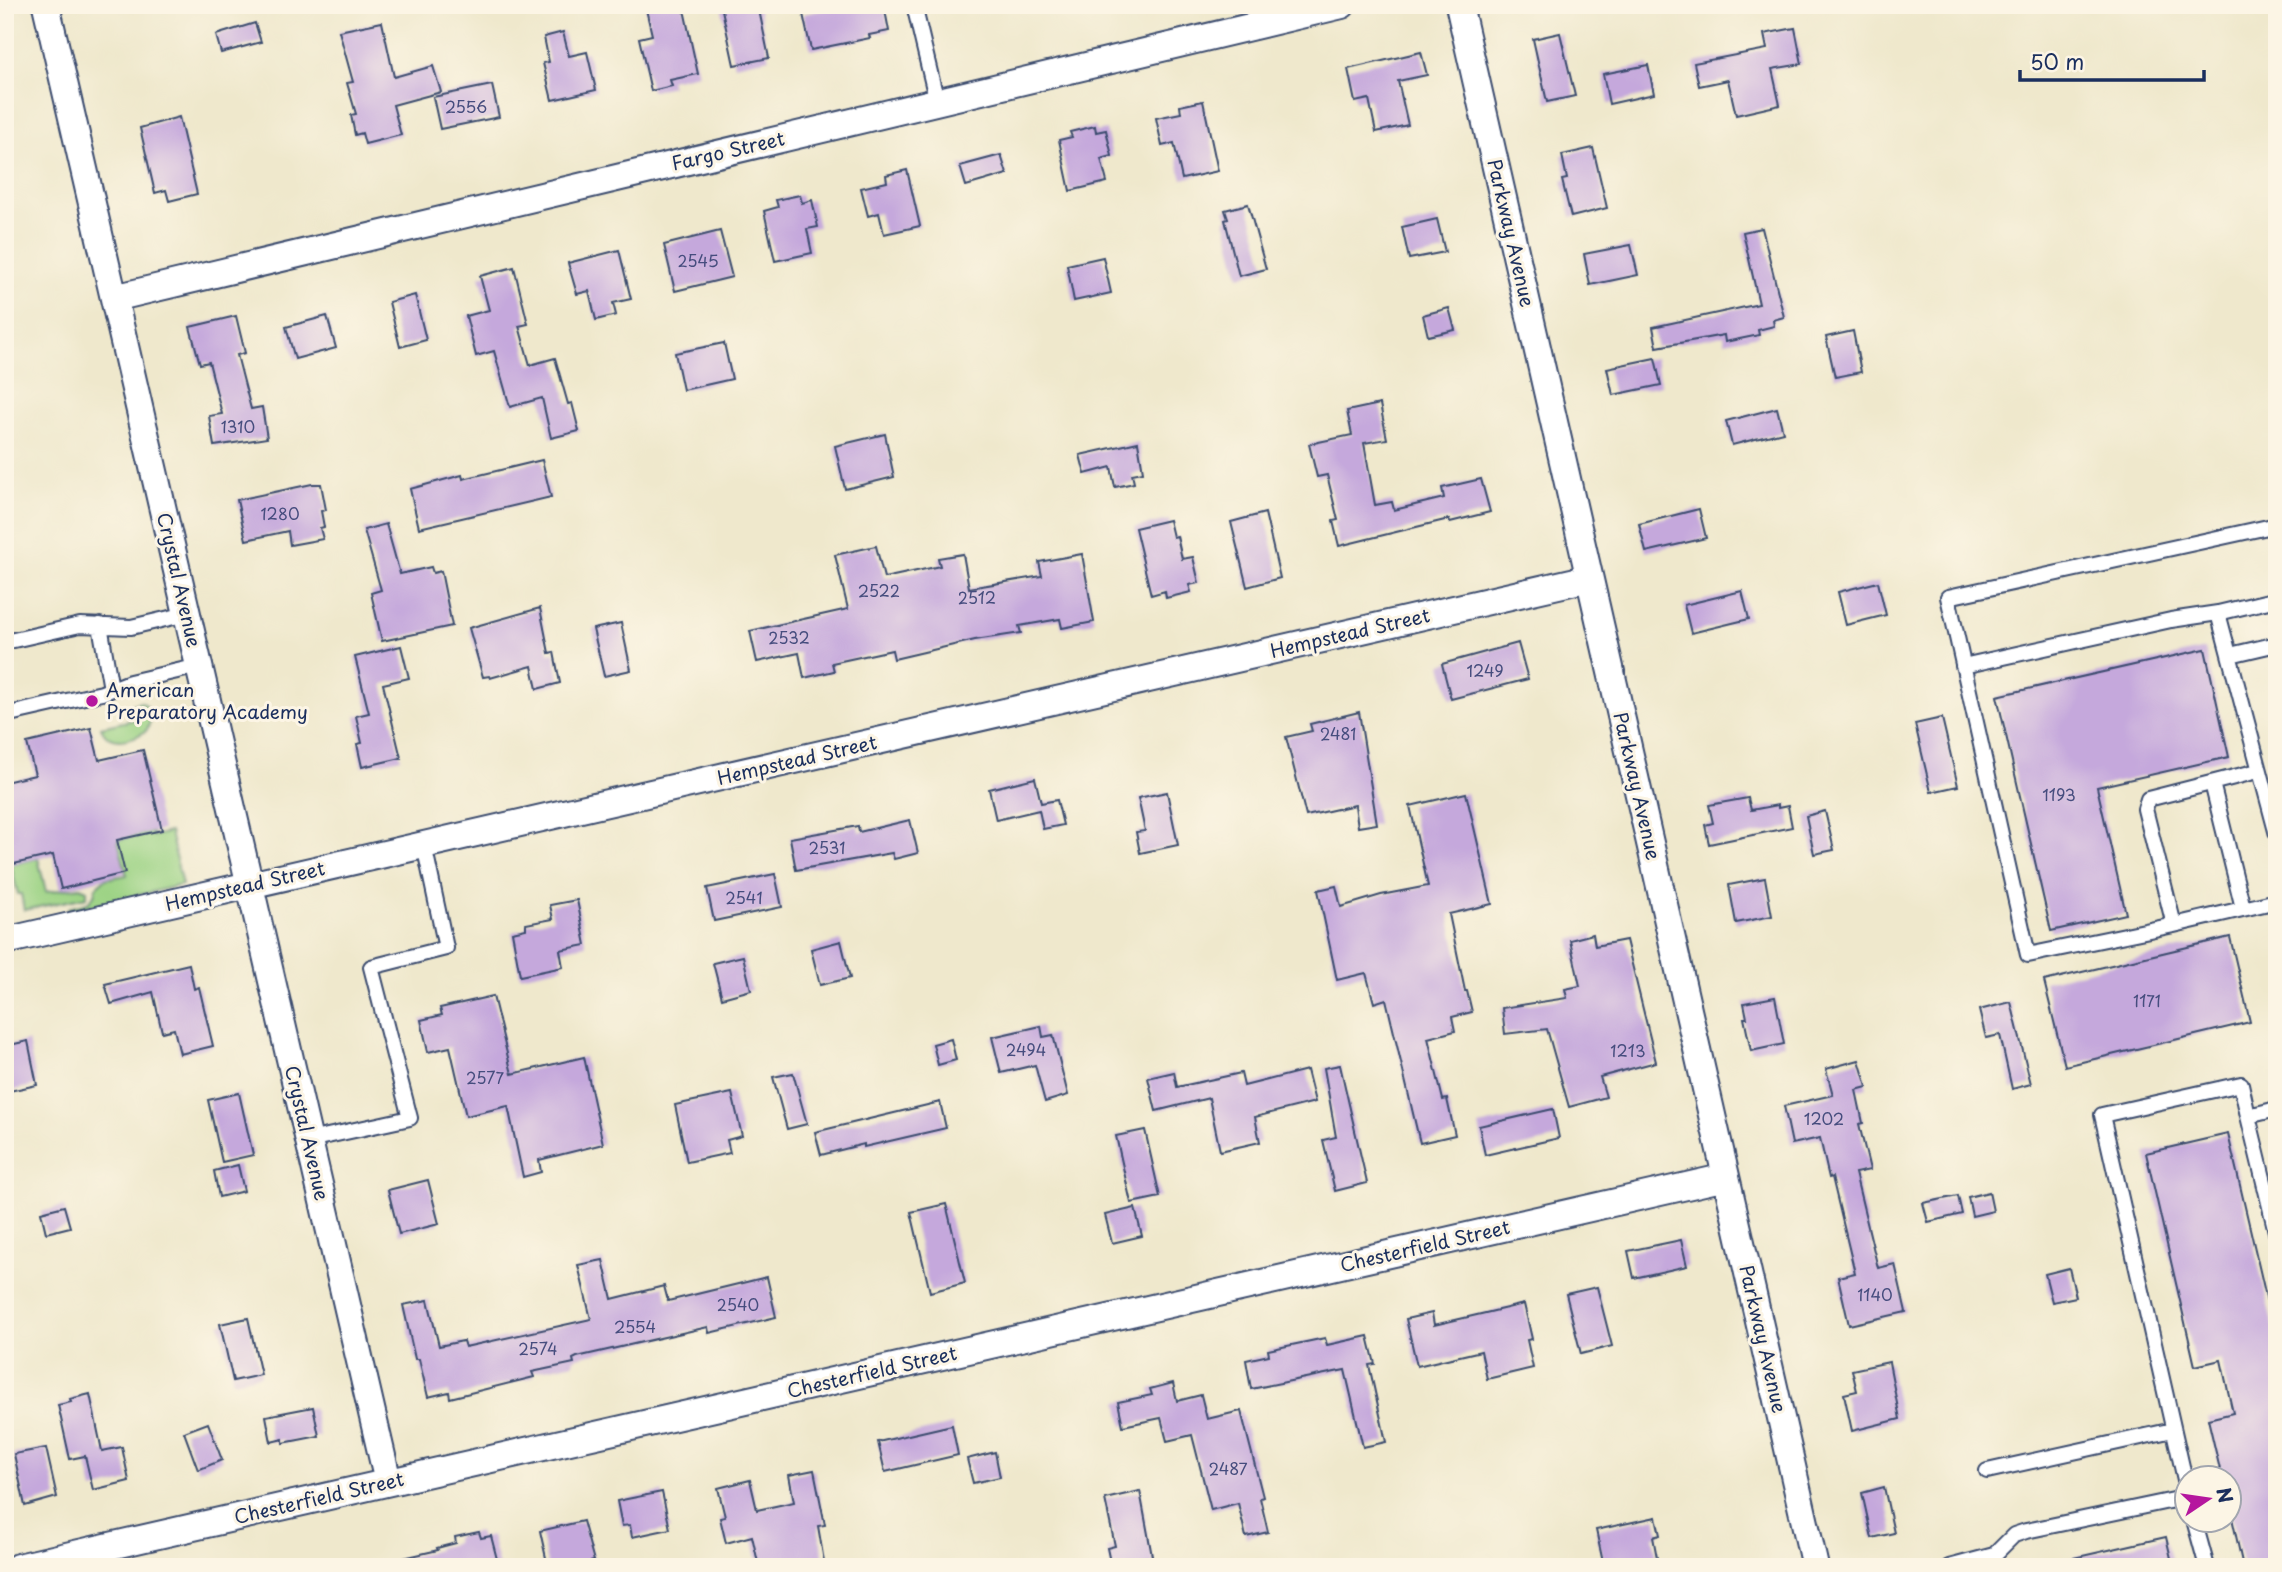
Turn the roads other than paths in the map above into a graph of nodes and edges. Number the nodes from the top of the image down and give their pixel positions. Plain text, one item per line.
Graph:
1 (46, 5) edge
2 (914, 5) edge
3 (1342, 5) edge
4 (1459, 5) edge
5 (937, 102) junction
6 (114, 298) junction
7 (2277, 525) edge
8 (1589, 578) junction
9 (2277, 599) edge
10 (2218, 613) junction
11 (187, 614) junction
12 (100, 625) junction
13 (5, 642) edge
14 (2277, 644) edge
15 (2230, 654) junction
16 (199, 666) junction
17 (1963, 666) junction
18 (111, 689) junction
19 (5, 715) edge
20 (2258, 771) junction
21 (2212, 783) junction
22 (2277, 835) edge
23 (424, 845) junction
24 (250, 885) junction
25 (2277, 901) edge
26 (2243, 908) junction
27 (2174, 925) junction
28 (5, 942) edge
29 (2277, 1109) edge
30 (2248, 1116) junction
31 (309, 1140) junction
32 (1726, 1177) junction
33 (2277, 1236) edge
34 (2173, 1430) junction
35 (2181, 1464) edge
36 (1987, 1471) dead end
37 (388, 1482) junction
38 (2174, 1498) edge
39 (2198, 1534) edge
40 (18, 1567) edge
41 (1815, 1567) edge
42 (1949, 1567) edge
43 (2207, 1567) edge

1 - 6 street, Crystal Avenue
2 - 5 lane
3 - 5 street, Fargo Street
4 - 8 street, Parkway Avenue
5 - 6 street, Fargo Street
6 - 11 street, Crystal Avenue
7 - 17 lane
8 - 23 street, Hempstead Street
8 - 32 street, Parkway Avenue
9 - 10 lane
10 - 15 lane
10 - 17 lane
11 - 12 lane
11 - 16 street, Crystal Avenue
12 - 13 lane
12 - 18 lane
14 - 15 lane
15 - 20 lane
16 - 18 lane
16 - 24 street, Crystal Avenue
17 - 27 lane
18 - 19 lane
20 - 21 lane
20 - 22 lane
21 - 26 lane
21 - 27 lane
23 - 24 street, Hempstead Street
23 - 31 lane
24 - 28 street, Hempstead Street
24 - 31 street, Crystal Avenue
25 - 26 lane
26 - 27 lane
29 - 30 lane
30 - 33 lane
30 - 34 lane
31 - 37 street, Crystal Avenue
32 - 37 street, Chesterfield Street
32 - 41 street, Parkway Avenue
34 - 35 lane
34 - 36 lane
37 - 40 street, Chesterfield Street
38 - 42 lane
39 - 43 lane

